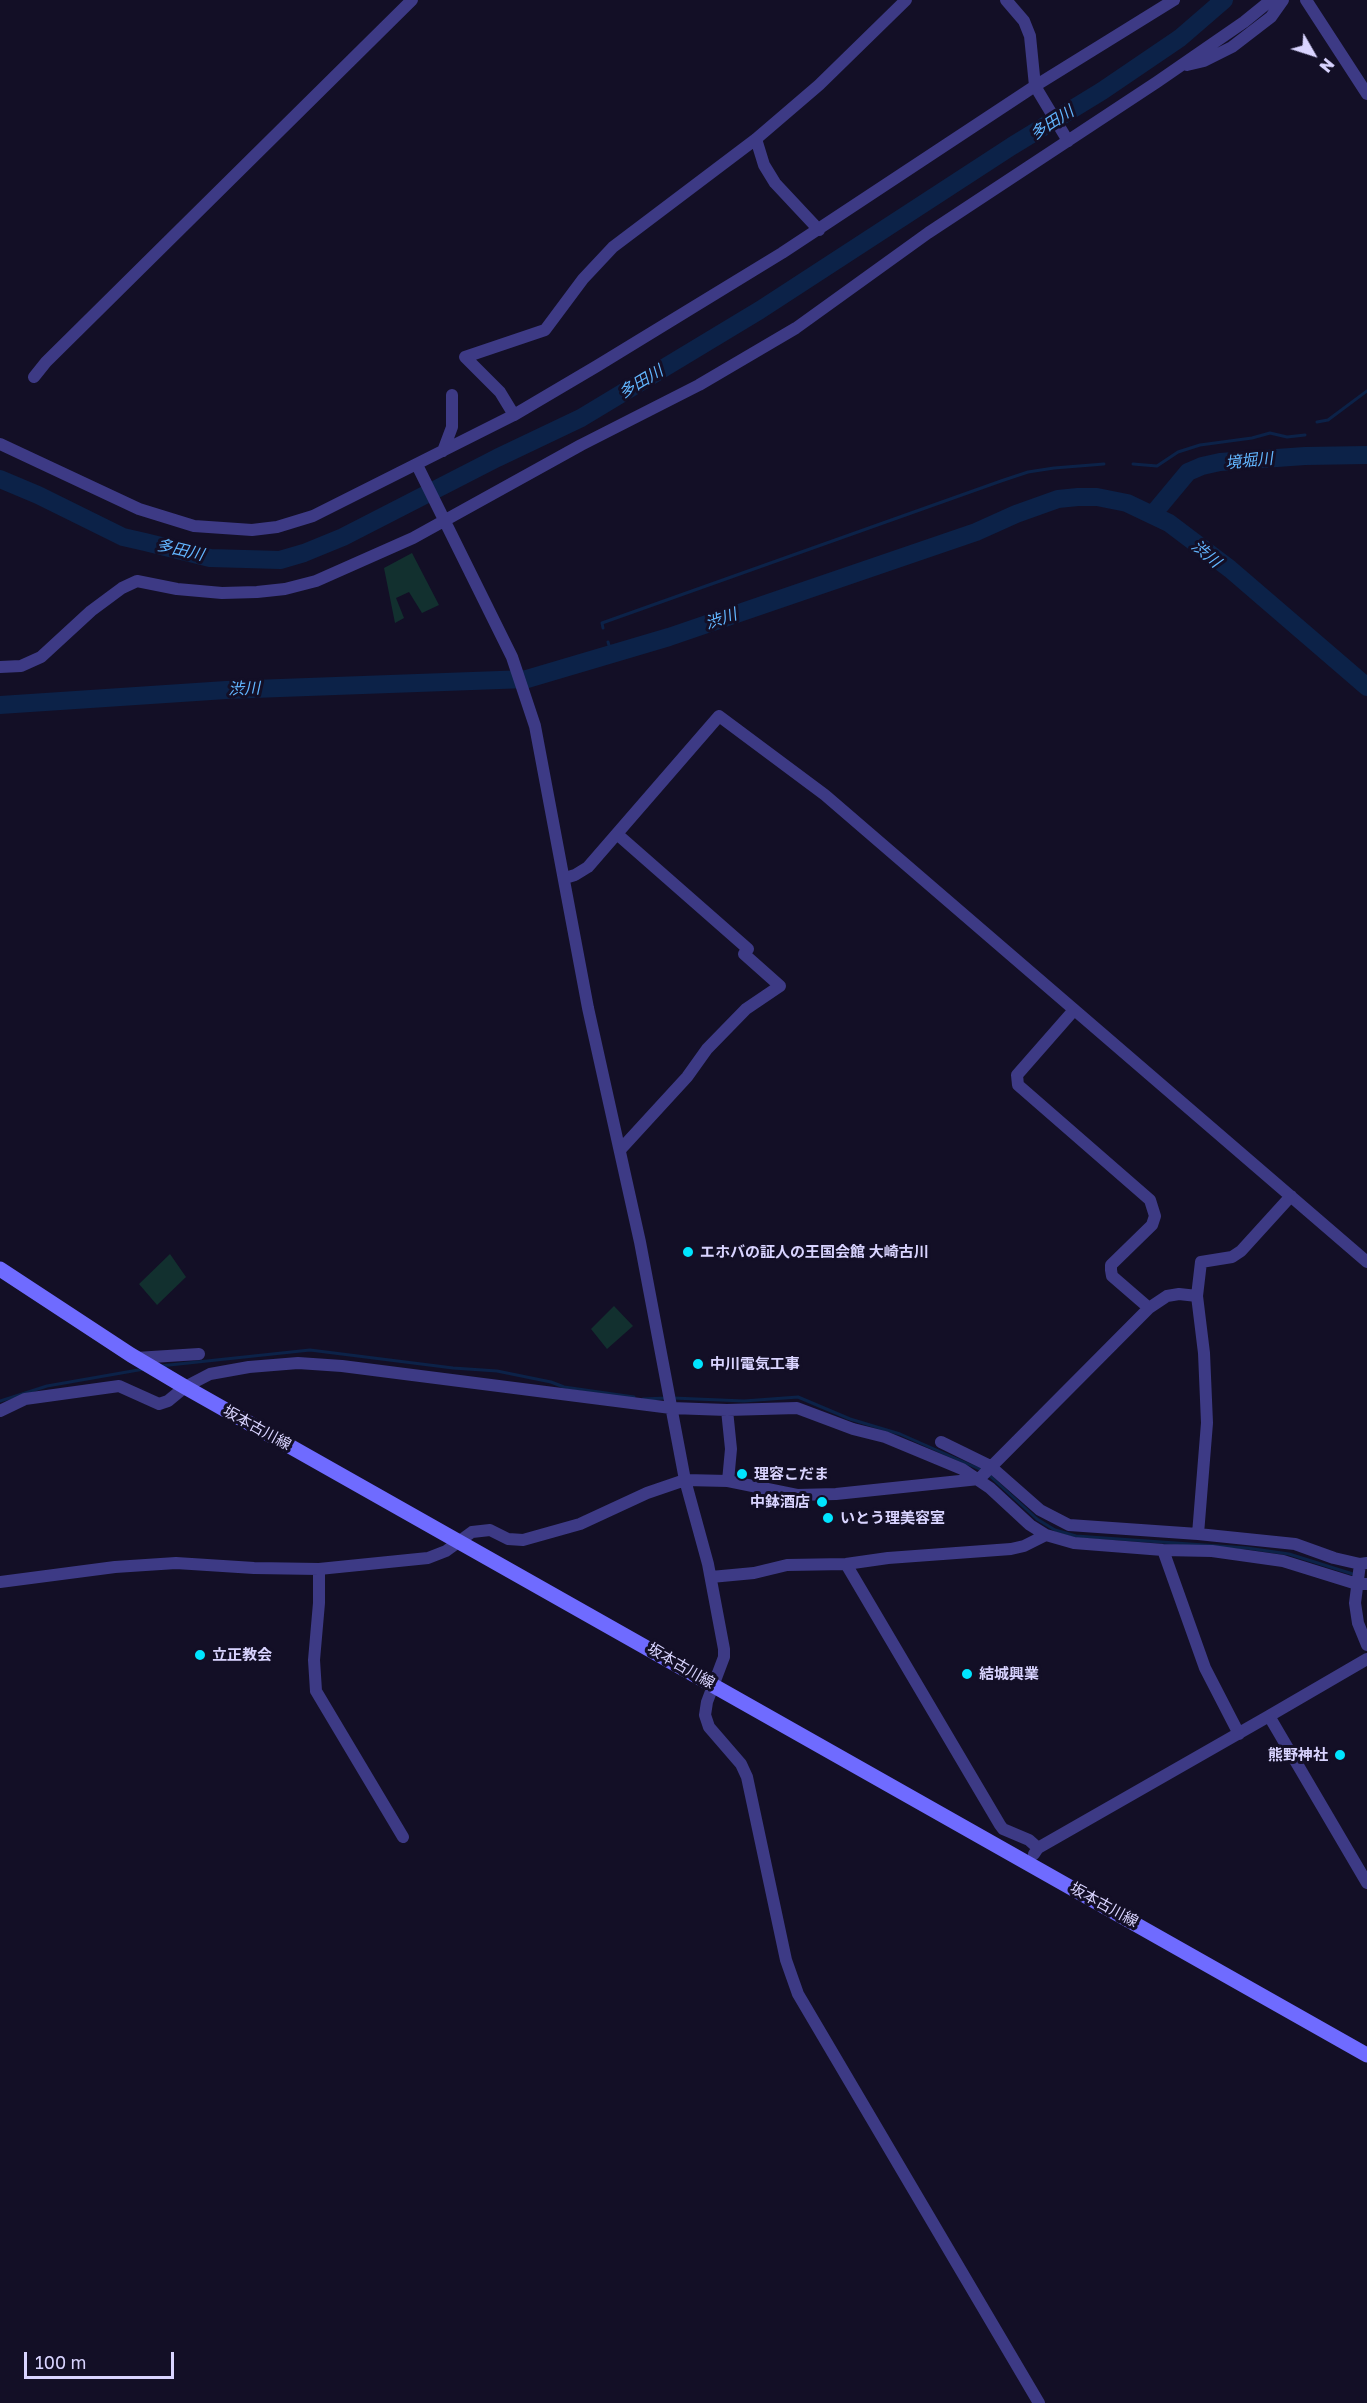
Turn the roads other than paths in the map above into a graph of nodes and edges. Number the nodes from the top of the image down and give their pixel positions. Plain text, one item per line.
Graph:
1 (412, 0) edge
2 (906, 0) edge
3 (1006, 0) edge
4 (1174, 0) edge
5 (1271, 0) edge
6 (1283, 0) edge
7 (1306, 0) edge
8 (1177, 68) junction
9 (1036, 89) junction
10 (1367, 94) edge
11 (1066, 138) junction
12 (756, 139) junction
13 (819, 230) junction
14 (34, 377) dead end
15 (452, 395) dead end
16 (514, 415) junction
17 (0, 444) edge
18 (443, 451) junction
19 (419, 468) junction
20 (444, 517) junction
21 (0, 667) edge
22 (617, 834) junction
23 (565, 878) junction
24 (1074, 1010) junction
25 (620, 1150) junction
26 (1291, 1196) junction
27 (1367, 1262) edge
28 (0, 1269) edge
29 (1197, 1296) junction
30 (1149, 1308) junction
31 (199, 1354) dead end
32 (137, 1359) junction
33 (185, 1387) junction
34 (669, 1401) junction
35 (727, 1410) junction
36 (0, 1411) edge
37 (940, 1442) dead end
38 (984, 1472) junction
39 (685, 1480) junction
40 (728, 1481) junction
41 (1198, 1534) junction
42 (1046, 1535) junction
43 (460, 1542) junction
44 (1166, 1542) junction
45 (846, 1564) junction
46 (319, 1569) junction
47 (1361, 1574) edge
48 (711, 1577) junction
49 (0, 1582) edge
50 (1367, 1645) edge
51 (1367, 1659) edge
52 (714, 1685) junction
53 (1269, 1716) junction
54 (1239, 1734) junction
55 (403, 1837) dead end
56 (1038, 1848) junction
57 (1028, 1862) junction
58 (1367, 1883) edge
59 (1367, 2055) edge
60 (1039, 2403) edge

1 - 14 street
2 - 12 street
3 - 9 street
4 - 9 street
5 - 8 street
6 - 8 street
7 - 10 street
8 - 11 street
9 - 11 street
9 - 13 street
11 - 20 street
12 - 13 street
12 - 16 street
13 - 16 street
15 - 18 street
16 - 18 street
17 - 19 street
18 - 19 street
19 - 20 street
20 - 21 street
20 - 23 street
22 - 23 street
22 - 24 street
22 - 25 street
23 - 25 street
24 - 26 street
24 - 30 street
25 - 34 street
26 - 27 street
26 - 29 street
28 - 32 main road, 坂本古川線
29 - 30 street
29 - 41 street
30 - 38 street
31 - 32 street
32 - 33 main road, 坂本古川線
33 - 34 street
33 - 36 street
33 - 43 main road, 坂本古川線
34 - 35 street
34 - 39 street
35 - 38 street
35 - 40 street
37 - 38 street
38 - 40 street
38 - 42 street
38 - 44 street
39 - 40 street
39 - 43 street
39 - 48 street
41 - 44 street
41 - 47 street
42 - 44 street
42 - 45 street
43 - 46 street
43 - 52 main road, 坂本古川線
44 - 47 street
44 - 54 street
45 - 48 street
45 - 56 street
46 - 49 street
46 - 55 street
47 - 50 street
48 - 52 street
51 - 53 street
52 - 57 main road, 坂本古川線
52 - 60 street
53 - 54 street
53 - 58 street
54 - 56 street
56 - 57 street
57 - 59 main road, 坂本古川線

